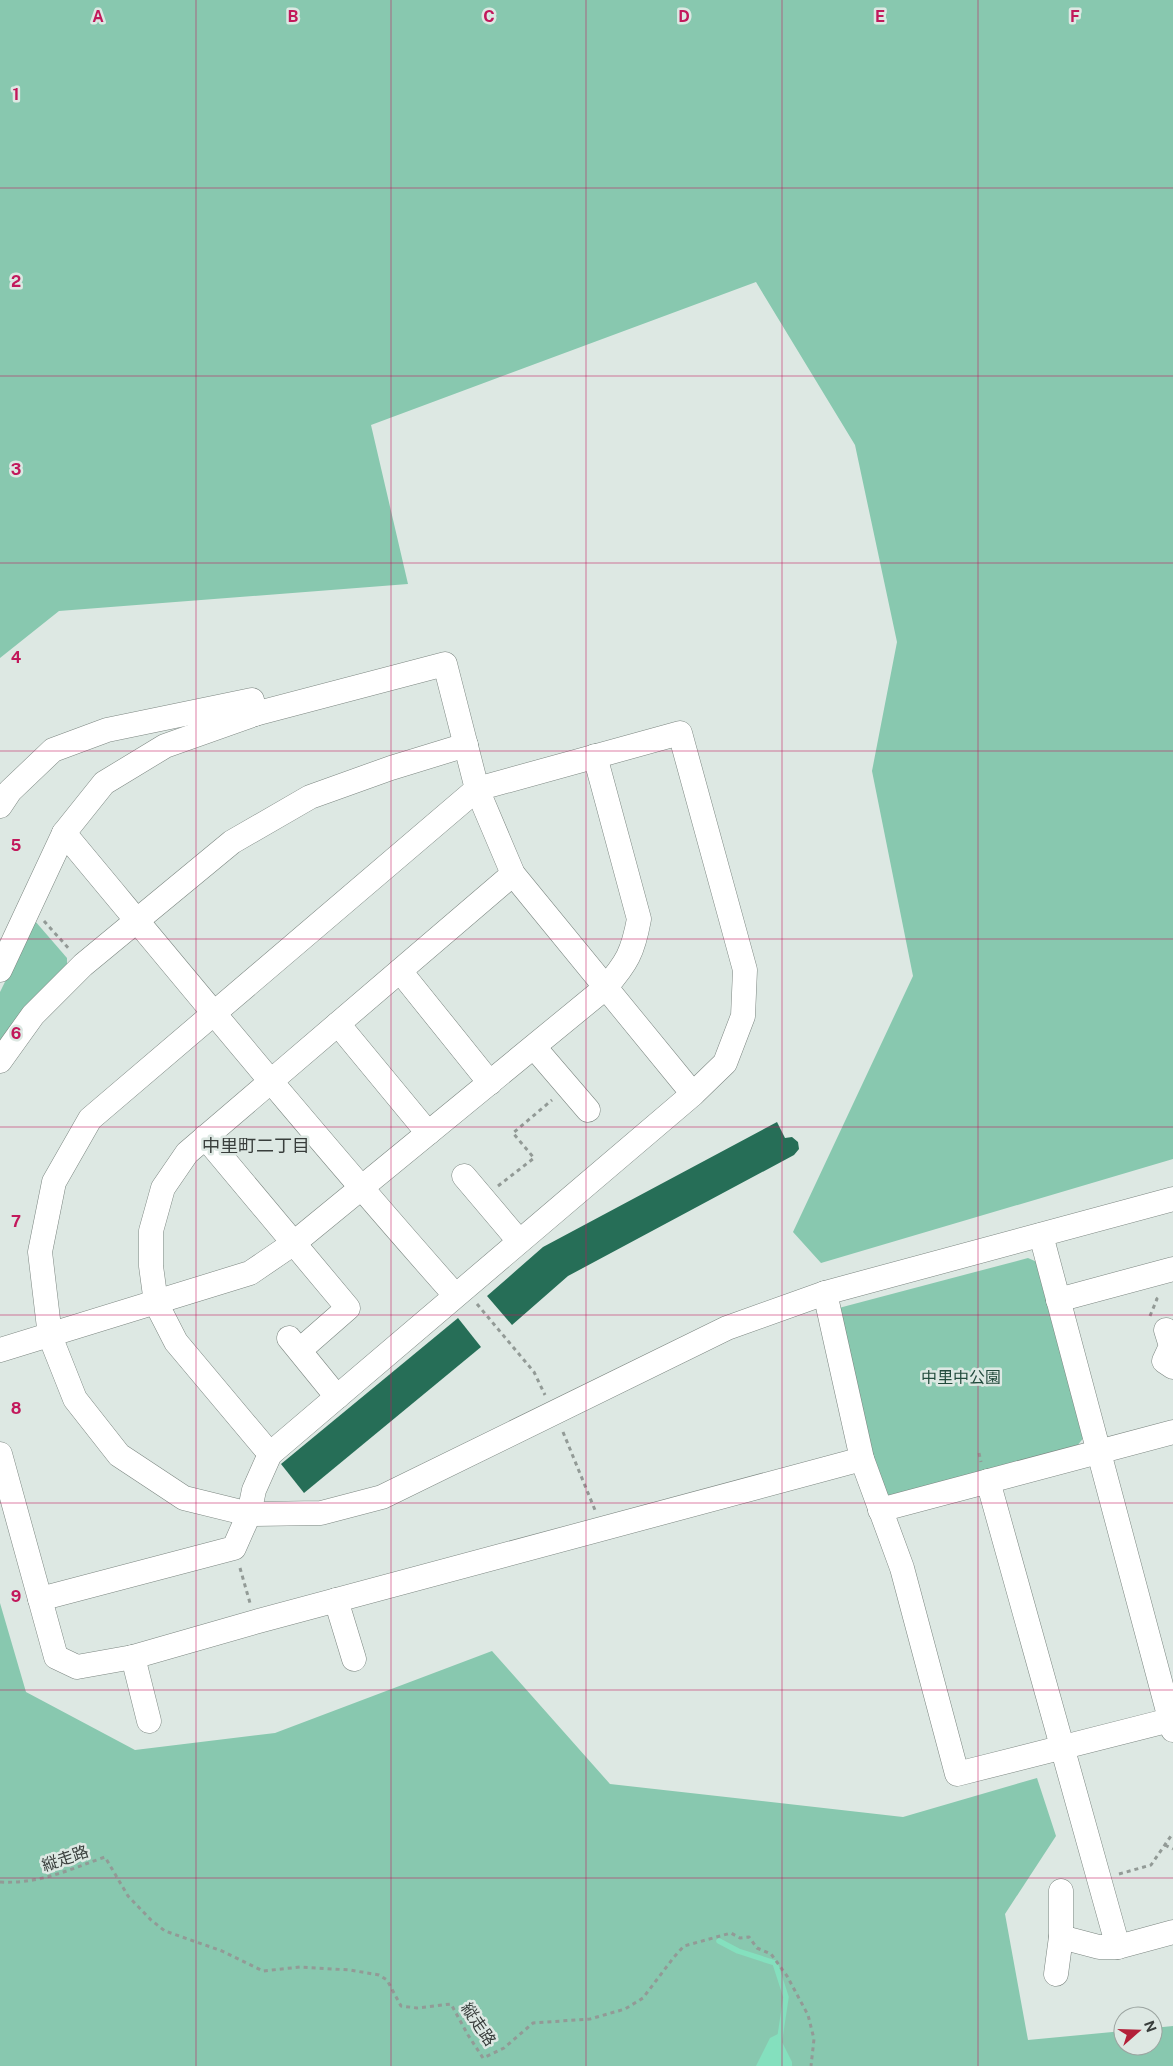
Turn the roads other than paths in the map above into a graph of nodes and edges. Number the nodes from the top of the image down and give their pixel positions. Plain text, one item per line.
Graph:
1 (256, 714) junction
2 (466, 745) junction
3 (595, 756) junction
4 (477, 789) junction
5 (0, 806) edge
6 (64, 833) junction
7 (513, 874) junction
8 (136, 920) junction
9 (0, 970) edge
10 (400, 971) junction
11 (605, 988) junction
12 (212, 1013) junction
13 (338, 1024) junction
14 (534, 1047) junction
15 (0, 1060) edge
16 (271, 1082) junction
17 (490, 1083) junction
18 (693, 1094) junction
19 (588, 1110) dead end
20 (428, 1134) junction
21 (205, 1138) junction
22 (464, 1176) dead end
23 (361, 1189) junction
24 (1173, 1199) edge
25 (1041, 1235) junction
26 (519, 1241) junction
27 (294, 1243) junction
28 (1173, 1269) edge
29 (825, 1293) junction
30 (455, 1296) junction
31 (1058, 1300) junction
32 (156, 1302) junction
33 (1166, 1330) road end
34 (50, 1336) junction
35 (0, 1350) edge
36 (1173, 1367) edge
37 (337, 1396) junction
38 (1173, 1432) edge
39 (1099, 1452) junction
40 (0, 1454) edge
41 (270, 1454) junction
42 (862, 1459) junction
43 (988, 1481) junction
44 (880, 1510) junction
45 (249, 1514) junction
46 (40, 1599) junction
47 (336, 1600) junction
48 (134, 1657) junction
49 (354, 1659) dead end
50 (149, 1721) dead end
51 (1171, 1725) edge
52 (1062, 1747) junction
53 (1061, 1891) dead end
54 (1173, 1932) edge
55 (1061, 1937) junction
56 (1118, 1947) junction
57 (1056, 1974) dead end

1 - 2 street
1 - 5 street
1 - 6 street
2 - 4 street
2 - 8 street
3 - 4 street
3 - 11 street
3 - 18 street
4 - 7 street
4 - 12 street
6 - 8 street
6 - 9 street
7 - 10 street
7 - 11 street
8 - 12 street
8 - 15 street
10 - 13 street
10 - 17 street
11 - 14 street
11 - 18 street
12 - 16 street
12 - 34 street
13 - 16 street
13 - 20 street
14 - 17 street
14 - 19 street
16 - 21 street
16 - 23 street
17 - 20 street
18 - 26 street
20 - 23 street
21 - 27 street
21 - 32 street
22 - 26 street
23 - 27 street
23 - 30 street
24 - 25 street
25 - 29 street
25 - 31 street
26 - 30 street
27 - 32 street
27 - 37 street
28 - 31 street
29 - 42 street
29 - 45 street
30 - 37 street
31 - 39 street
32 - 34 street
32 - 41 street
33 - 36 street
34 - 35 street
34 - 45 street
37 - 41 street
38 - 39 street
39 - 43 street
39 - 51 street
40 - 46 street
41 - 45 street
42 - 44 street
42 - 47 street
43 - 44 street
43 - 52 street
44 - 52 street
45 - 46 street
46 - 48 street
47 - 48 street
47 - 49 street
48 - 50 street
51 - 52 street
52 - 56 street
53 - 55 street
54 - 56 street
55 - 56 street
55 - 57 street

